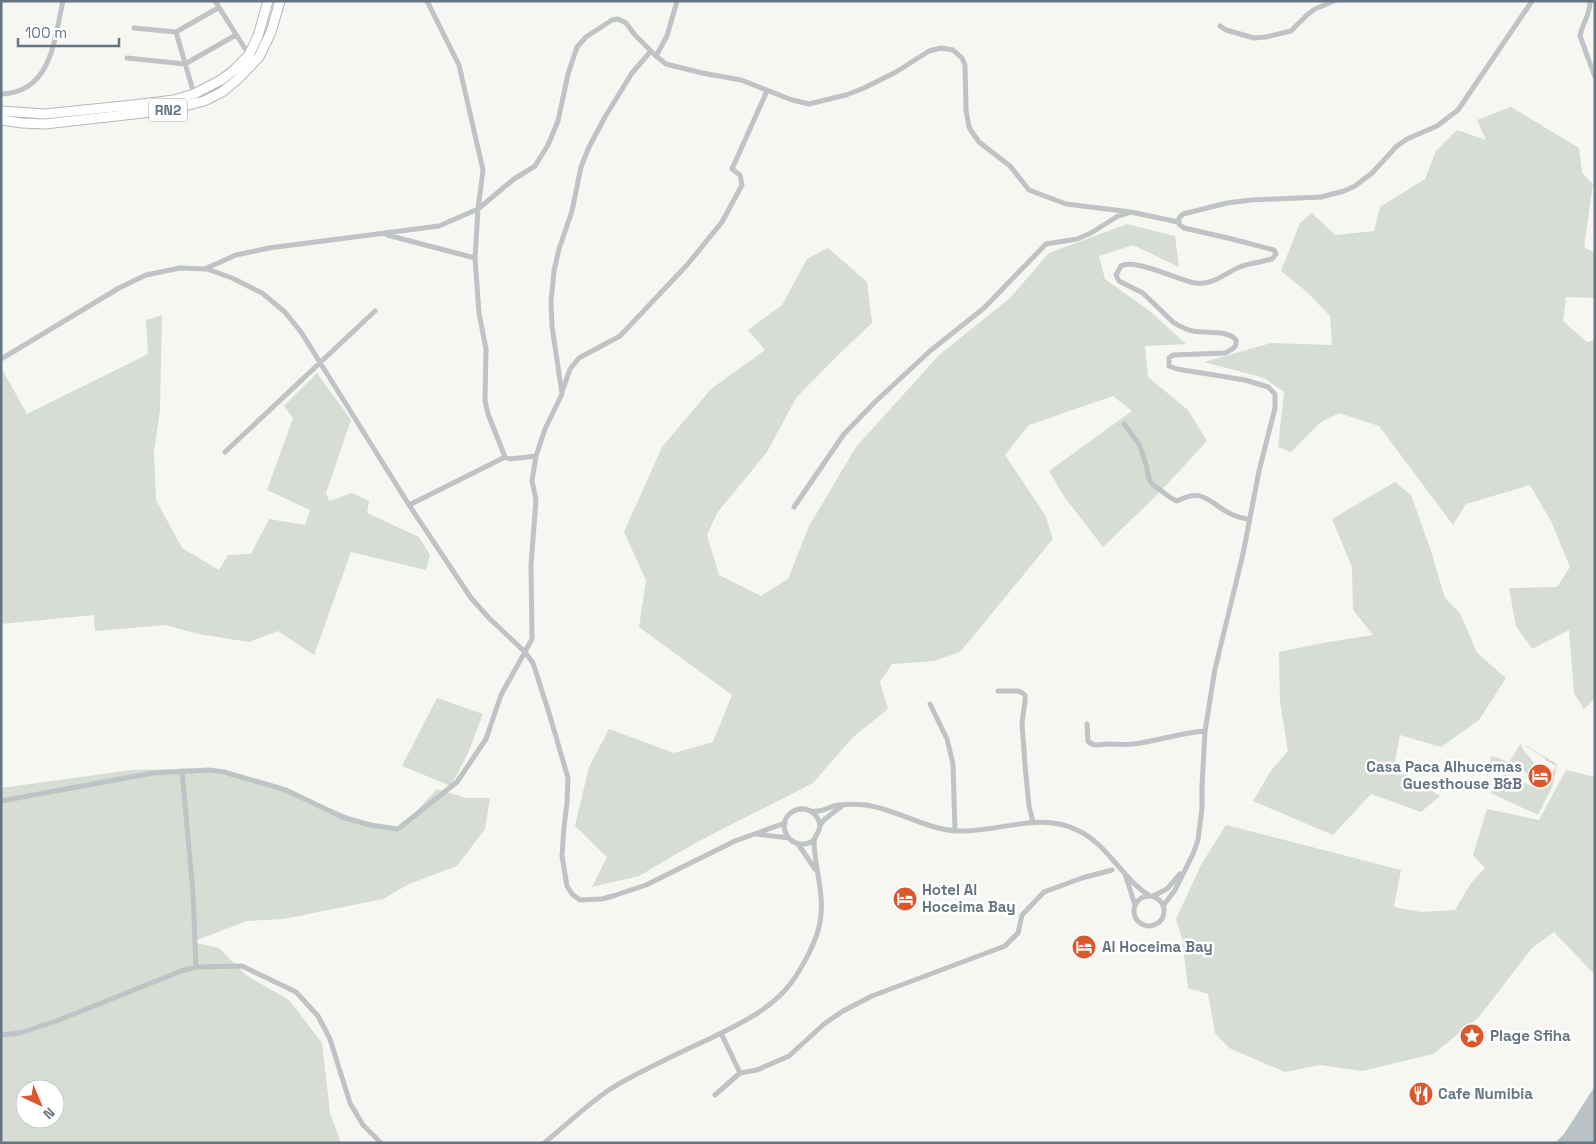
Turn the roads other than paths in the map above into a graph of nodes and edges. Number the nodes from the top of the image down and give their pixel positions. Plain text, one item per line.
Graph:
1 (63, 1) edge
2 (215, 1) edge
3 (268, 1) edge
4 (280, 1) edge
5 (427, 1) edge
6 (677, 1) edge
7 (1334, 1) edge
8 (1532, 1) edge
9 (1590, 1) edge
10 (218, 8) junction
11 (1220, 26) dead end
12 (134, 28) dead end
13 (176, 32) junction
14 (236, 35) junction
15 (651, 51) junction
16 (249, 55) junction
17 (656, 56) junction
18 (127, 58) dead end
19 (184, 64) junction
20 (1595, 77) edge
21 (767, 91) junction
22 (1, 94) edge
23 (194, 94) junction
24 (1, 112) edge
25 (1, 120) edge
26 (478, 209) junction
27 (1131, 212) junction
28 (1178, 222) junction
29 (382, 233) junction
30 (475, 258) junction
31 (207, 269) junction
32 (375, 311) dead end
33 (1, 359) edge
34 (319, 363) junction
35 (562, 394) junction
36 (1124, 424) dead end
37 (225, 452) dead end
38 (536, 456) junction
39 (505, 457) junction
40 (409, 505) junction
41 (794, 507) dead end
42 (1250, 520) junction
43 (525, 652) junction
44 (998, 692) dead end
45 (930, 704) dead end
46 (1087, 724) dead end
47 (1205, 731) junction
48 (182, 771) junction
49 (1, 801) edge
50 (843, 805) junction
51 (810, 810) junction
52 (1033, 822) junction
53 (785, 823) junction
54 (820, 825) junction
55 (955, 831) junction
56 (753, 834) junction
57 (789, 838) junction
58 (813, 841) junction
59 (798, 844) junction
60 (1186, 868) junction
61 (816, 869) junction
62 (1112, 870) dead end
63 (1125, 873) junction
64 (1151, 896) junction
65 (1135, 905) junction
66 (1163, 906) junction
67 (196, 967) junction
68 (722, 1032) junction
69 (1, 1035) edge
70 (740, 1072) junction
71 (715, 1094) dead end
72 (380, 1143) edge
73 (544, 1143) edge

1 - 22 street
2 - 10 street
3 - 16 highway, RN2
4 - 25 highway, RN2
5 - 26 street
6 - 17 street
7 - 11 street
8 - 28 street
9 - 20 street
10 - 13 street
10 - 14 street
12 - 13 street
13 - 19 street
14 - 16 street
14 - 19 street
15 - 17 street
15 - 26 street
15 - 35 street
16 - 23 highway, RN2
17 - 21 street
18 - 19 street
19 - 23 street
21 - 27 street
21 - 35 street
23 - 24 highway, RN2
26 - 29 street
26 - 30 street
27 - 28 street
27 - 41 street
28 - 42 street
29 - 30 street
29 - 31 street
30 - 39 street
31 - 33 street
31 - 34 street
32 - 34 street
34 - 37 street
34 - 40 street
35 - 38 street
36 - 42 street
38 - 39 street
38 - 43 street
39 - 40 street
40 - 43 street
42 - 47 street
43 - 48 street
43 - 56 street
44 - 52 street
45 - 55 street
46 - 47 street
47 - 60 street
48 - 49 street
48 - 67 street
50 - 51 street
50 - 54 street
50 - 55 street
51 - 53 street
51 - 54 street
52 - 55 street
52 - 63 street
53 - 56 street
53 - 57 street
54 - 58 street
56 - 57 street
57 - 59 street
58 - 59 street
58 - 61 street
59 - 61 street
60 - 64 street
60 - 66 street
61 - 68 street
62 - 70 street
63 - 64 street
63 - 65 street
64 - 65 street
64 - 66 street
65 - 66 street
67 - 69 street
67 - 72 street
68 - 70 street
68 - 73 street
70 - 71 street

